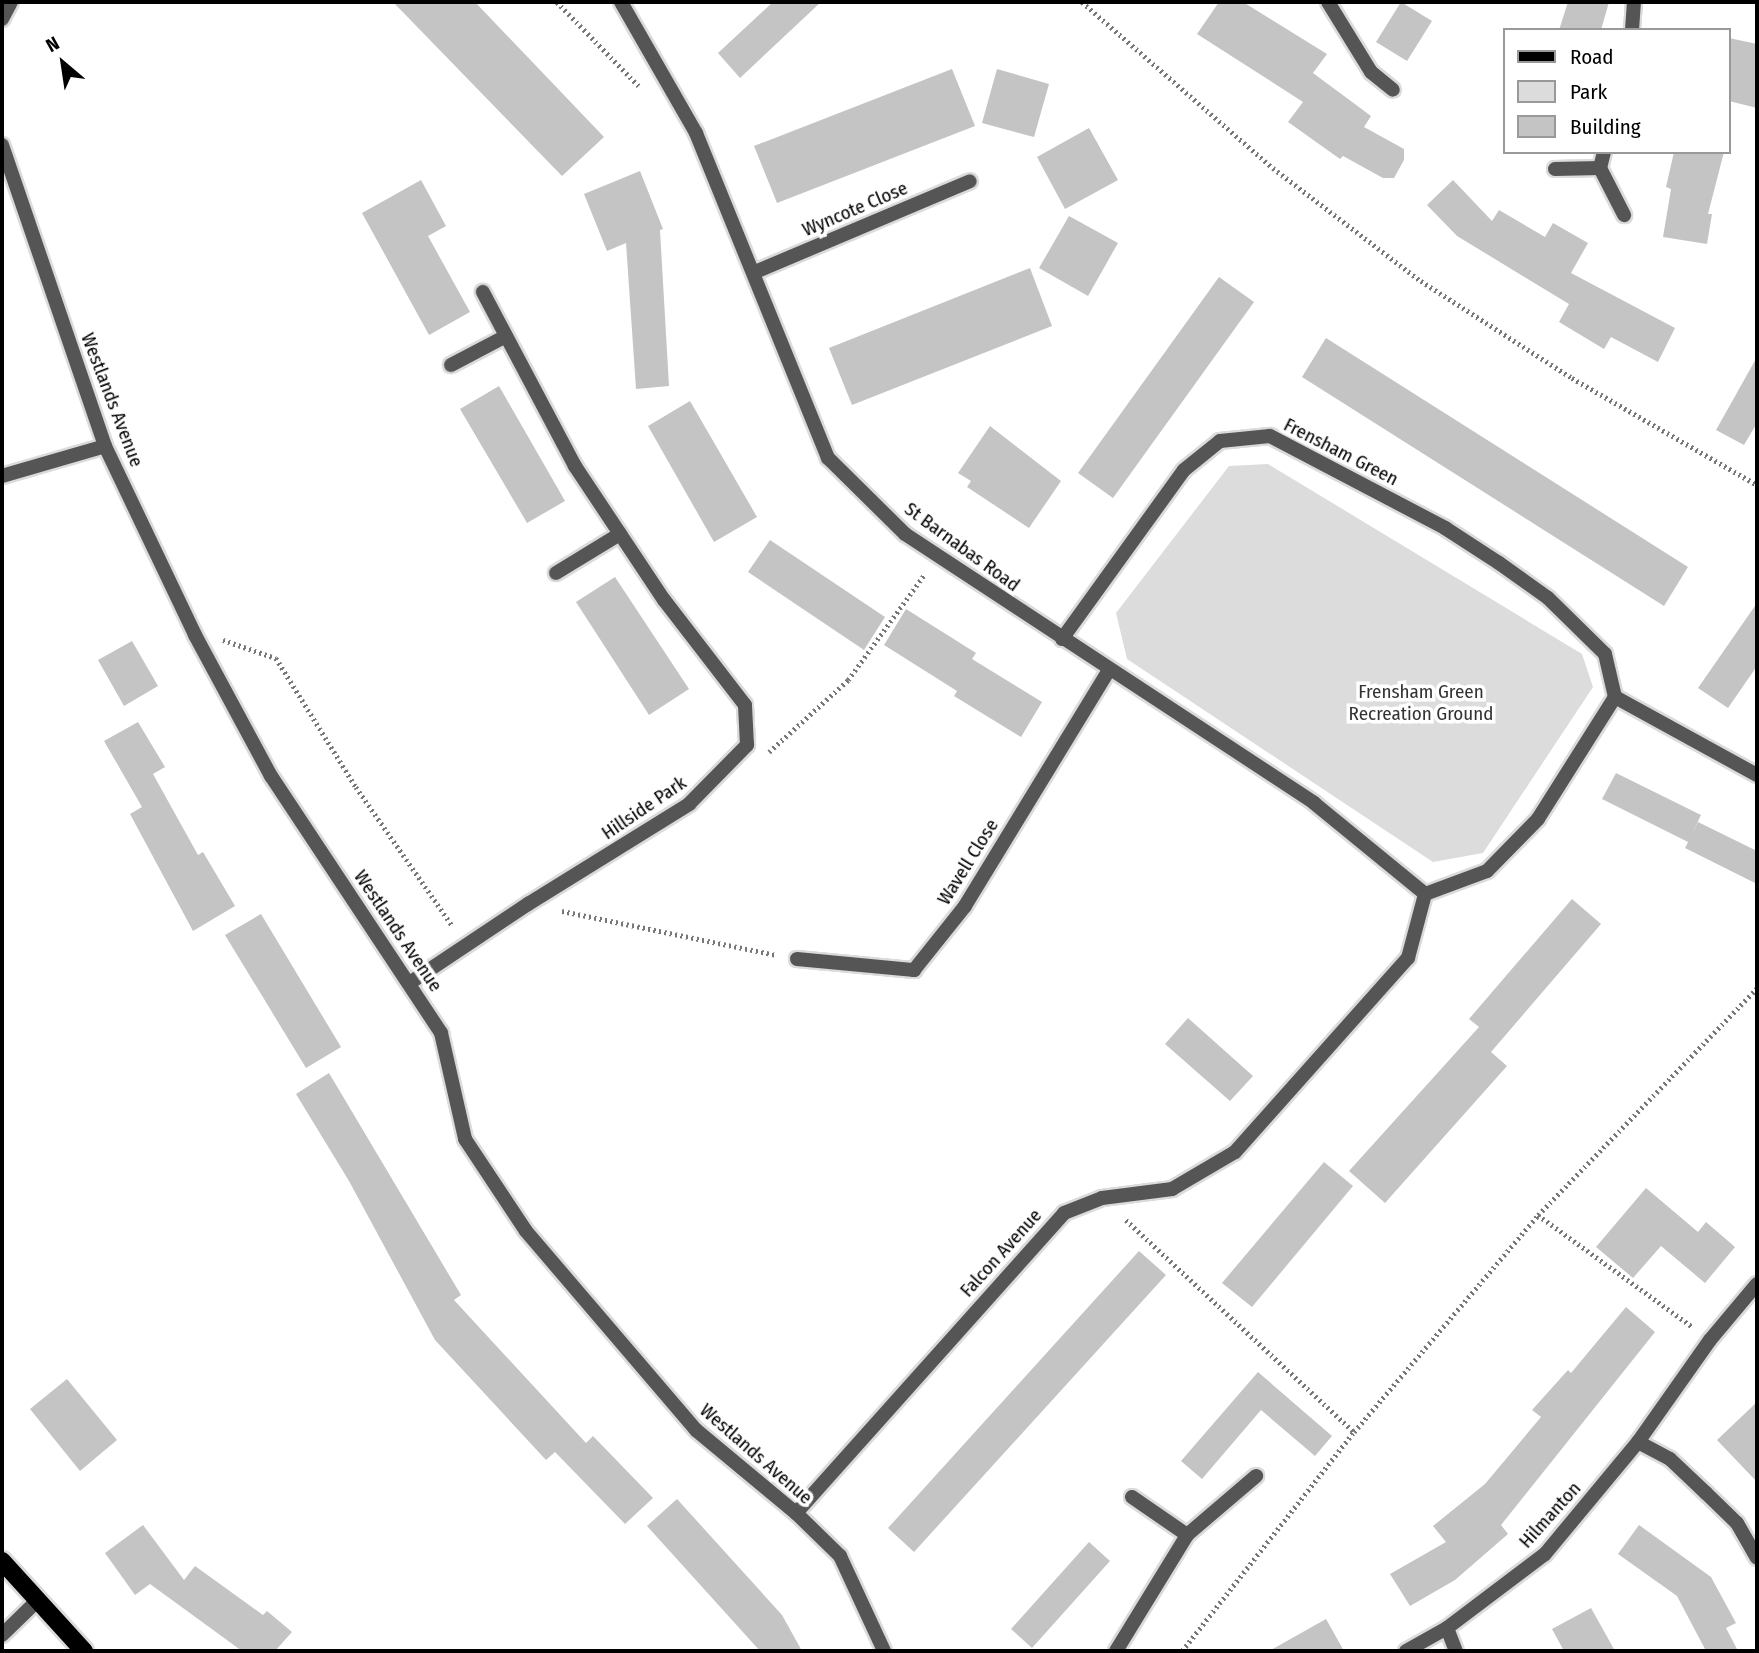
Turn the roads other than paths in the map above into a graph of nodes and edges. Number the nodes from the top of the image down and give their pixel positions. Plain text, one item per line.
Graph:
1 (11, 2) edge
2 (1328, 2) edge
3 (1634, 2) edge
4 (627, 4) edge
5 (2, 19) edge
6 (1632, 28) edge
7 (1393, 90) dead end
8 (2, 145) edge
9 (1604, 154) edge
10 (1600, 168) junction
11 (1555, 169) dead end
12 (970, 181) dead end
13 (1625, 215) dead end
14 (755, 271) junction
15 (483, 292) dead end
16 (506, 336) junction
17 (451, 365) dead end
18 (105, 446) junction
19 (2, 476) edge
20 (620, 534) junction
21 (556, 573) dead end
22 (1062, 639) junction
23 (1109, 670) junction
24 (1615, 697) junction
25 (1757, 775) edge
26 (1425, 894) junction
27 (797, 959) road end
28 (411, 982) junction
29 (1757, 1284) edge
30 (1638, 1442) junction
31 (1255, 1476) dead end
32 (1132, 1497) dead end
33 (796, 1513) junction
34 (1186, 1535) junction
35 (1757, 1558) edge
36 (2, 1562) edge
37 (38, 1600) junction
38 (1447, 1628) junction
39 (2, 1636) edge
40 (84, 1651) edge
41 (884, 1651) edge
42 (1116, 1651) edge
43 (1406, 1651) edge
44 (1456, 1651) edge

1 - 5 street
2 - 7 street
3 - 6 street
4 - 14 street, St Barnabas Road
8 - 18 street, Westlands Avenue
9 - 10 street
10 - 11 street
10 - 13 street
12 - 14 street, Wyncote Close
14 - 22 street, St Barnabas Road
15 - 16 street, Hillside Park
16 - 17 street
16 - 20 street, Hillside Park
18 - 19 street
18 - 28 street, Westlands Avenue
20 - 21 street
20 - 28 street, Hillside Park
22 - 23 street, St Barnabas Road
22 - 24 street, Frensham Green
23 - 26 street, St Barnabas Road
23 - 27 street, Wavell Close
24 - 25 street
24 - 26 street
26 - 33 street, Falcon Avenue
28 - 33 street, Westlands Avenue
29 - 30 street, Hilmanton
30 - 35 street
30 - 38 street, Hilmanton
31 - 34 street
32 - 34 street
33 - 41 street, Westlands Avenue
34 - 42 street
36 - 37 main road
37 - 39 street
37 - 40 main road
38 - 43 street, Hilmanton
38 - 44 street

